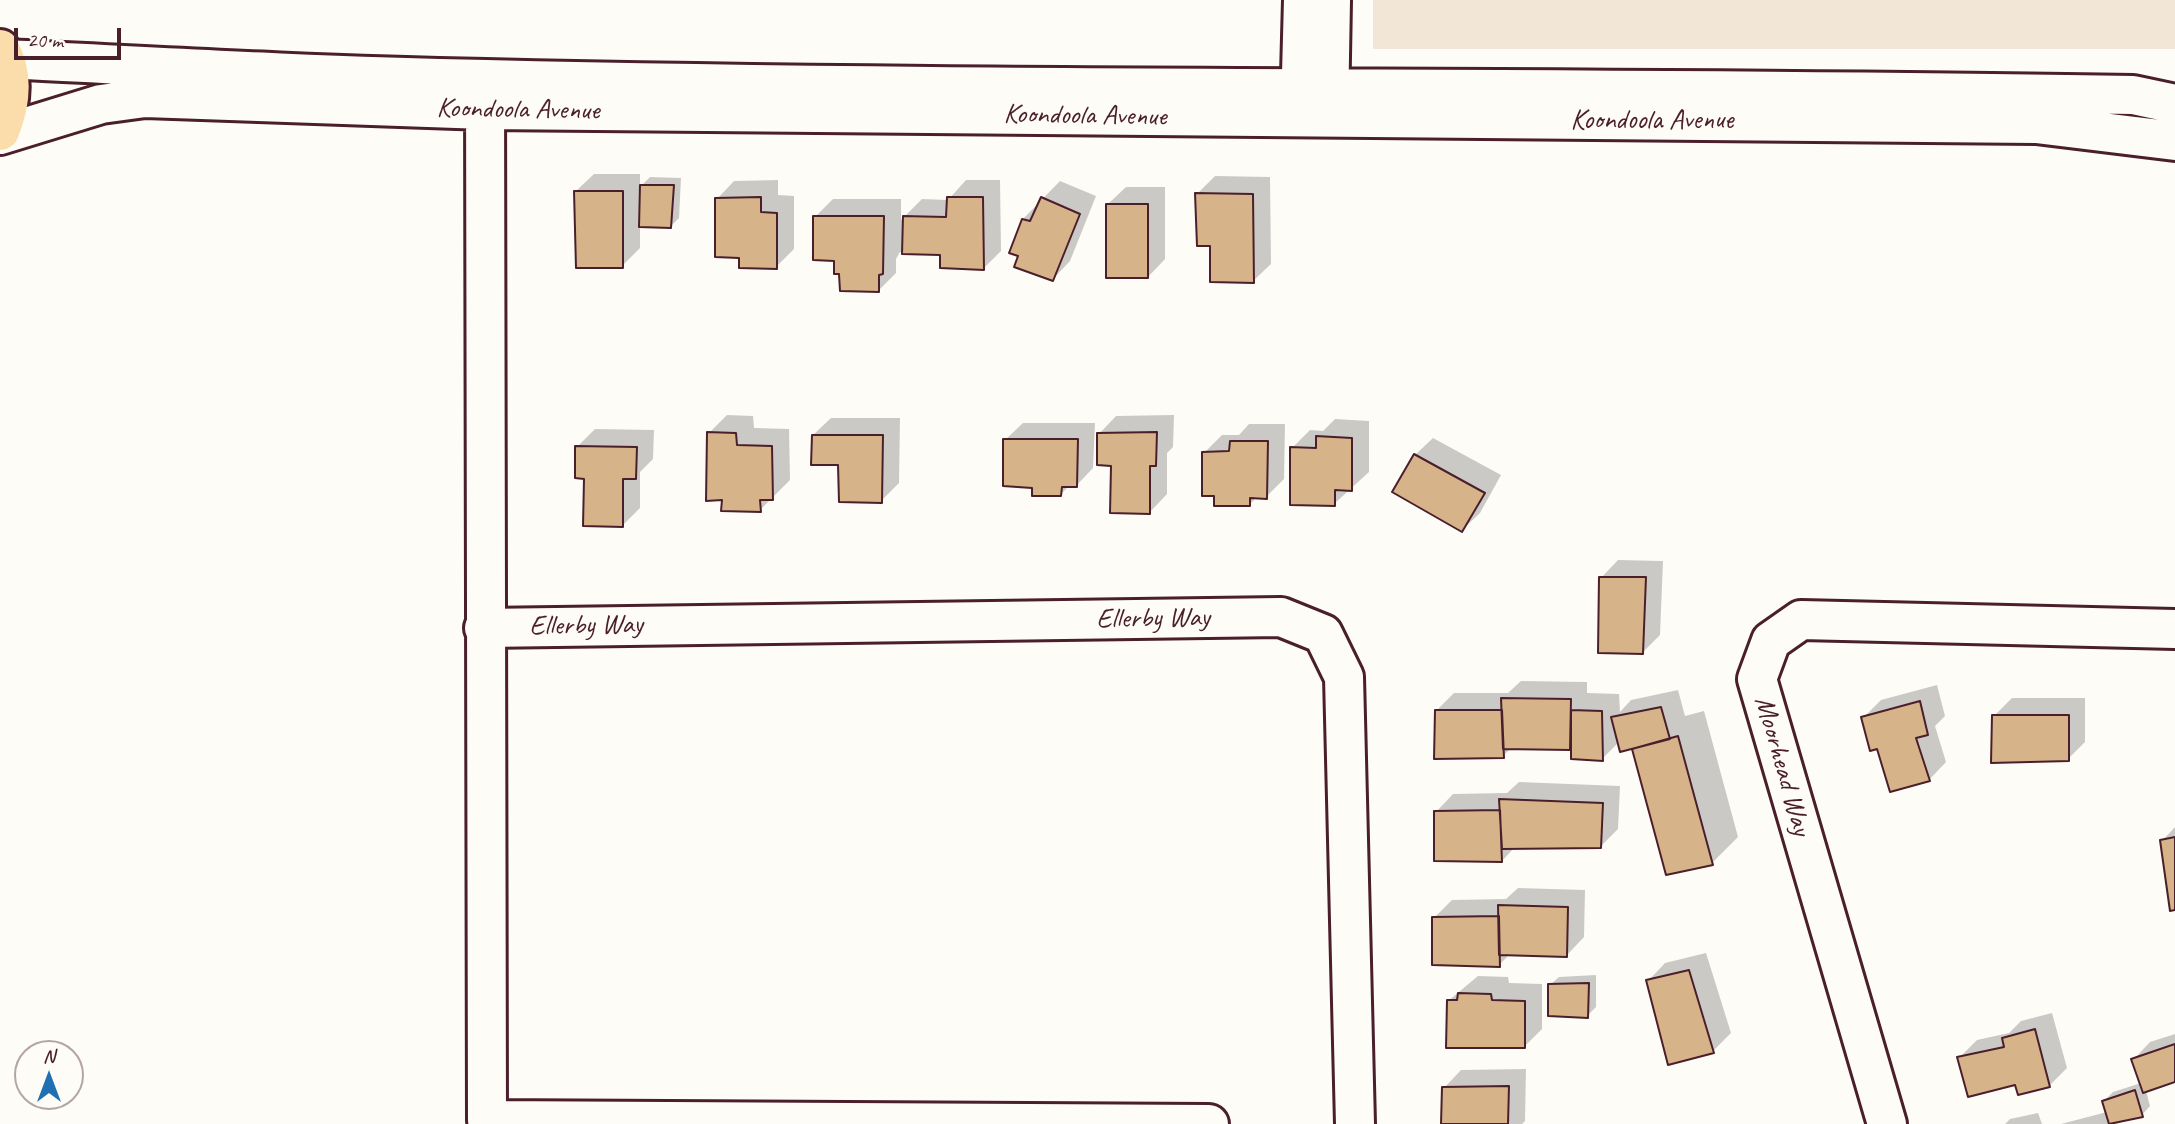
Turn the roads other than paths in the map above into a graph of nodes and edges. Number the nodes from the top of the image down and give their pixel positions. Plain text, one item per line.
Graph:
1 (1303, 0) edge
2 (1331, 0) edge
3 (3, 54) edge
4 (485, 95) junction
5 (1315, 103) junction
6 (2175, 104) edge
7 (0, 133) edge
8 (2175, 141) edge
9 (484, 628) junction
10 (2175, 629) edge
11 (1209, 1124) edge
12 (1355, 1124) edge
13 (1887, 1124) edge

1 - 5 street
2 - 5 street
3 - 4 street, Koondoola Avenue
3 - 7 main road
4 - 5 street, Koondoola Avenue
4 - 7 street, Koondoola Avenue
4 - 9 street
5 - 6 street, Koondoola Avenue
5 - 8 street, Koondoola Avenue
9 - 11 street
9 - 12 street, Ellerby Way
10 - 13 street, Moorhead Way

